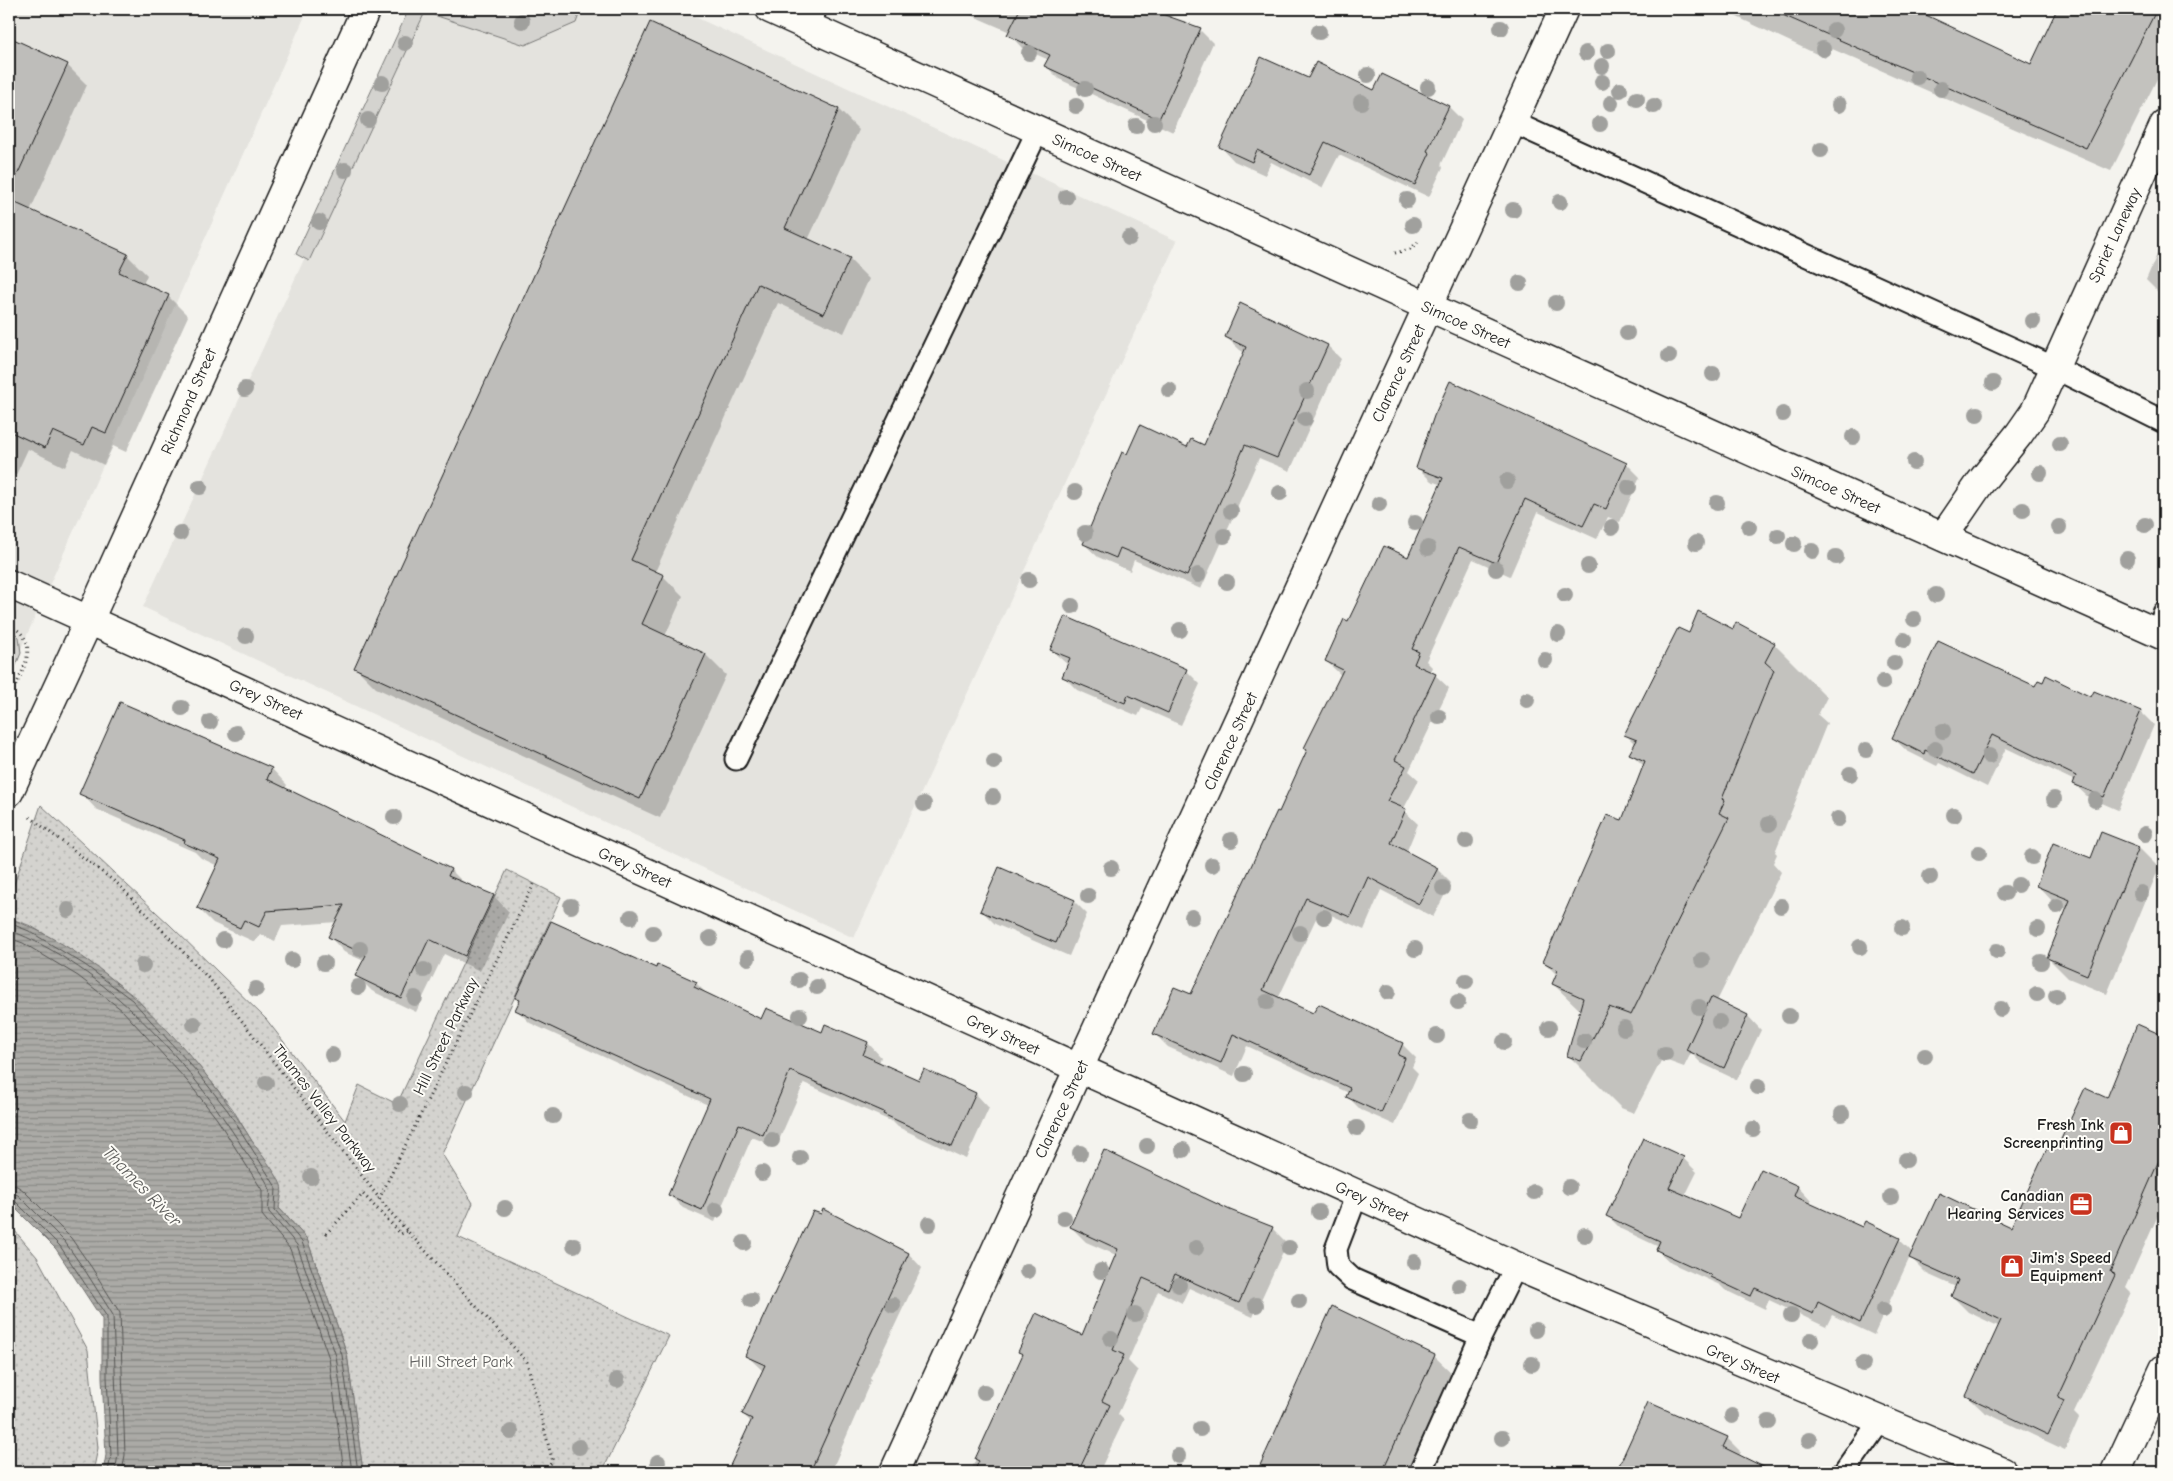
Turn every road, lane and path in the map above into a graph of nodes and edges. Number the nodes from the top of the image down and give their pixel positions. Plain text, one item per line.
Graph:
1 (366, 9) edge
2 (770, 9) edge
3 (1564, 9) edge
4 (812, 17) edge
5 (1512, 122) junction
6 (2164, 125) edge
7 (1038, 130) junction
8 (1421, 236) dead end
9 (1390, 252) dead end
10 (1428, 307) junction
11 (2058, 356) junction
12 (2164, 422) edge
13 (1943, 537) junction
14 (9, 584) edge
15 (89, 620) junction
16 (9, 625) edge
17 (2162, 627) edge
18 (9, 700) edge
19 (736, 759) dead end
20 (9, 792) edge
21 (26, 815) dead end
22 (534, 884) dead end
23 (1080, 1068) junction
24 (1357, 1194) junction
25 (379, 1199) junction
26 (407, 1231) junction
27 (326, 1234) dead end
28 (1516, 1266) junction
29 (1481, 1336) junction
30 (2164, 1369) edge
31 (1880, 1421) junction
32 (548, 1472) edge
33 (894, 1472) edge
34 (1420, 1472) edge
35 (1844, 1472) edge
36 (2003, 1472) edge
37 (2116, 1472) edge

1 - 15 street, Richmond Street
2 - 4 street, Simcoe Street
3 - 5 street, Clarence Street
4 - 7 street, Simcoe Street
5 - 10 street, Clarence Street
5 - 11 lane
6 - 11 street, Spriet Laneway
7 - 10 street, Simcoe Street
7 - 19 lane
8 - 9 path
10 - 13 street, Simcoe Street
10 - 23 street, Clarence Street
11 - 12 lane
11 - 13 street, Spriet Laneway
13 - 17 street, Simcoe Street
14 - 15 street, Grey Street
15 - 20 street, Richmond Street
15 - 23 street, Grey Street
16 - 18 path
21 - 25 path, Thames Valley Parkway
22 - 25 path, Hill Street Parkway
23 - 24 street, Grey Street
23 - 33 street, Clarence Street
24 - 28 street, Grey Street
24 - 29 lane
25 - 26 path, Thames Valley Parkway
26 - 27 path
26 - 32 path, Thames Valley Parkway
28 - 29 lane
28 - 31 street, Grey Street
29 - 34 lane
30 - 37 street
31 - 35 lane
31 - 36 street, Grey Street

